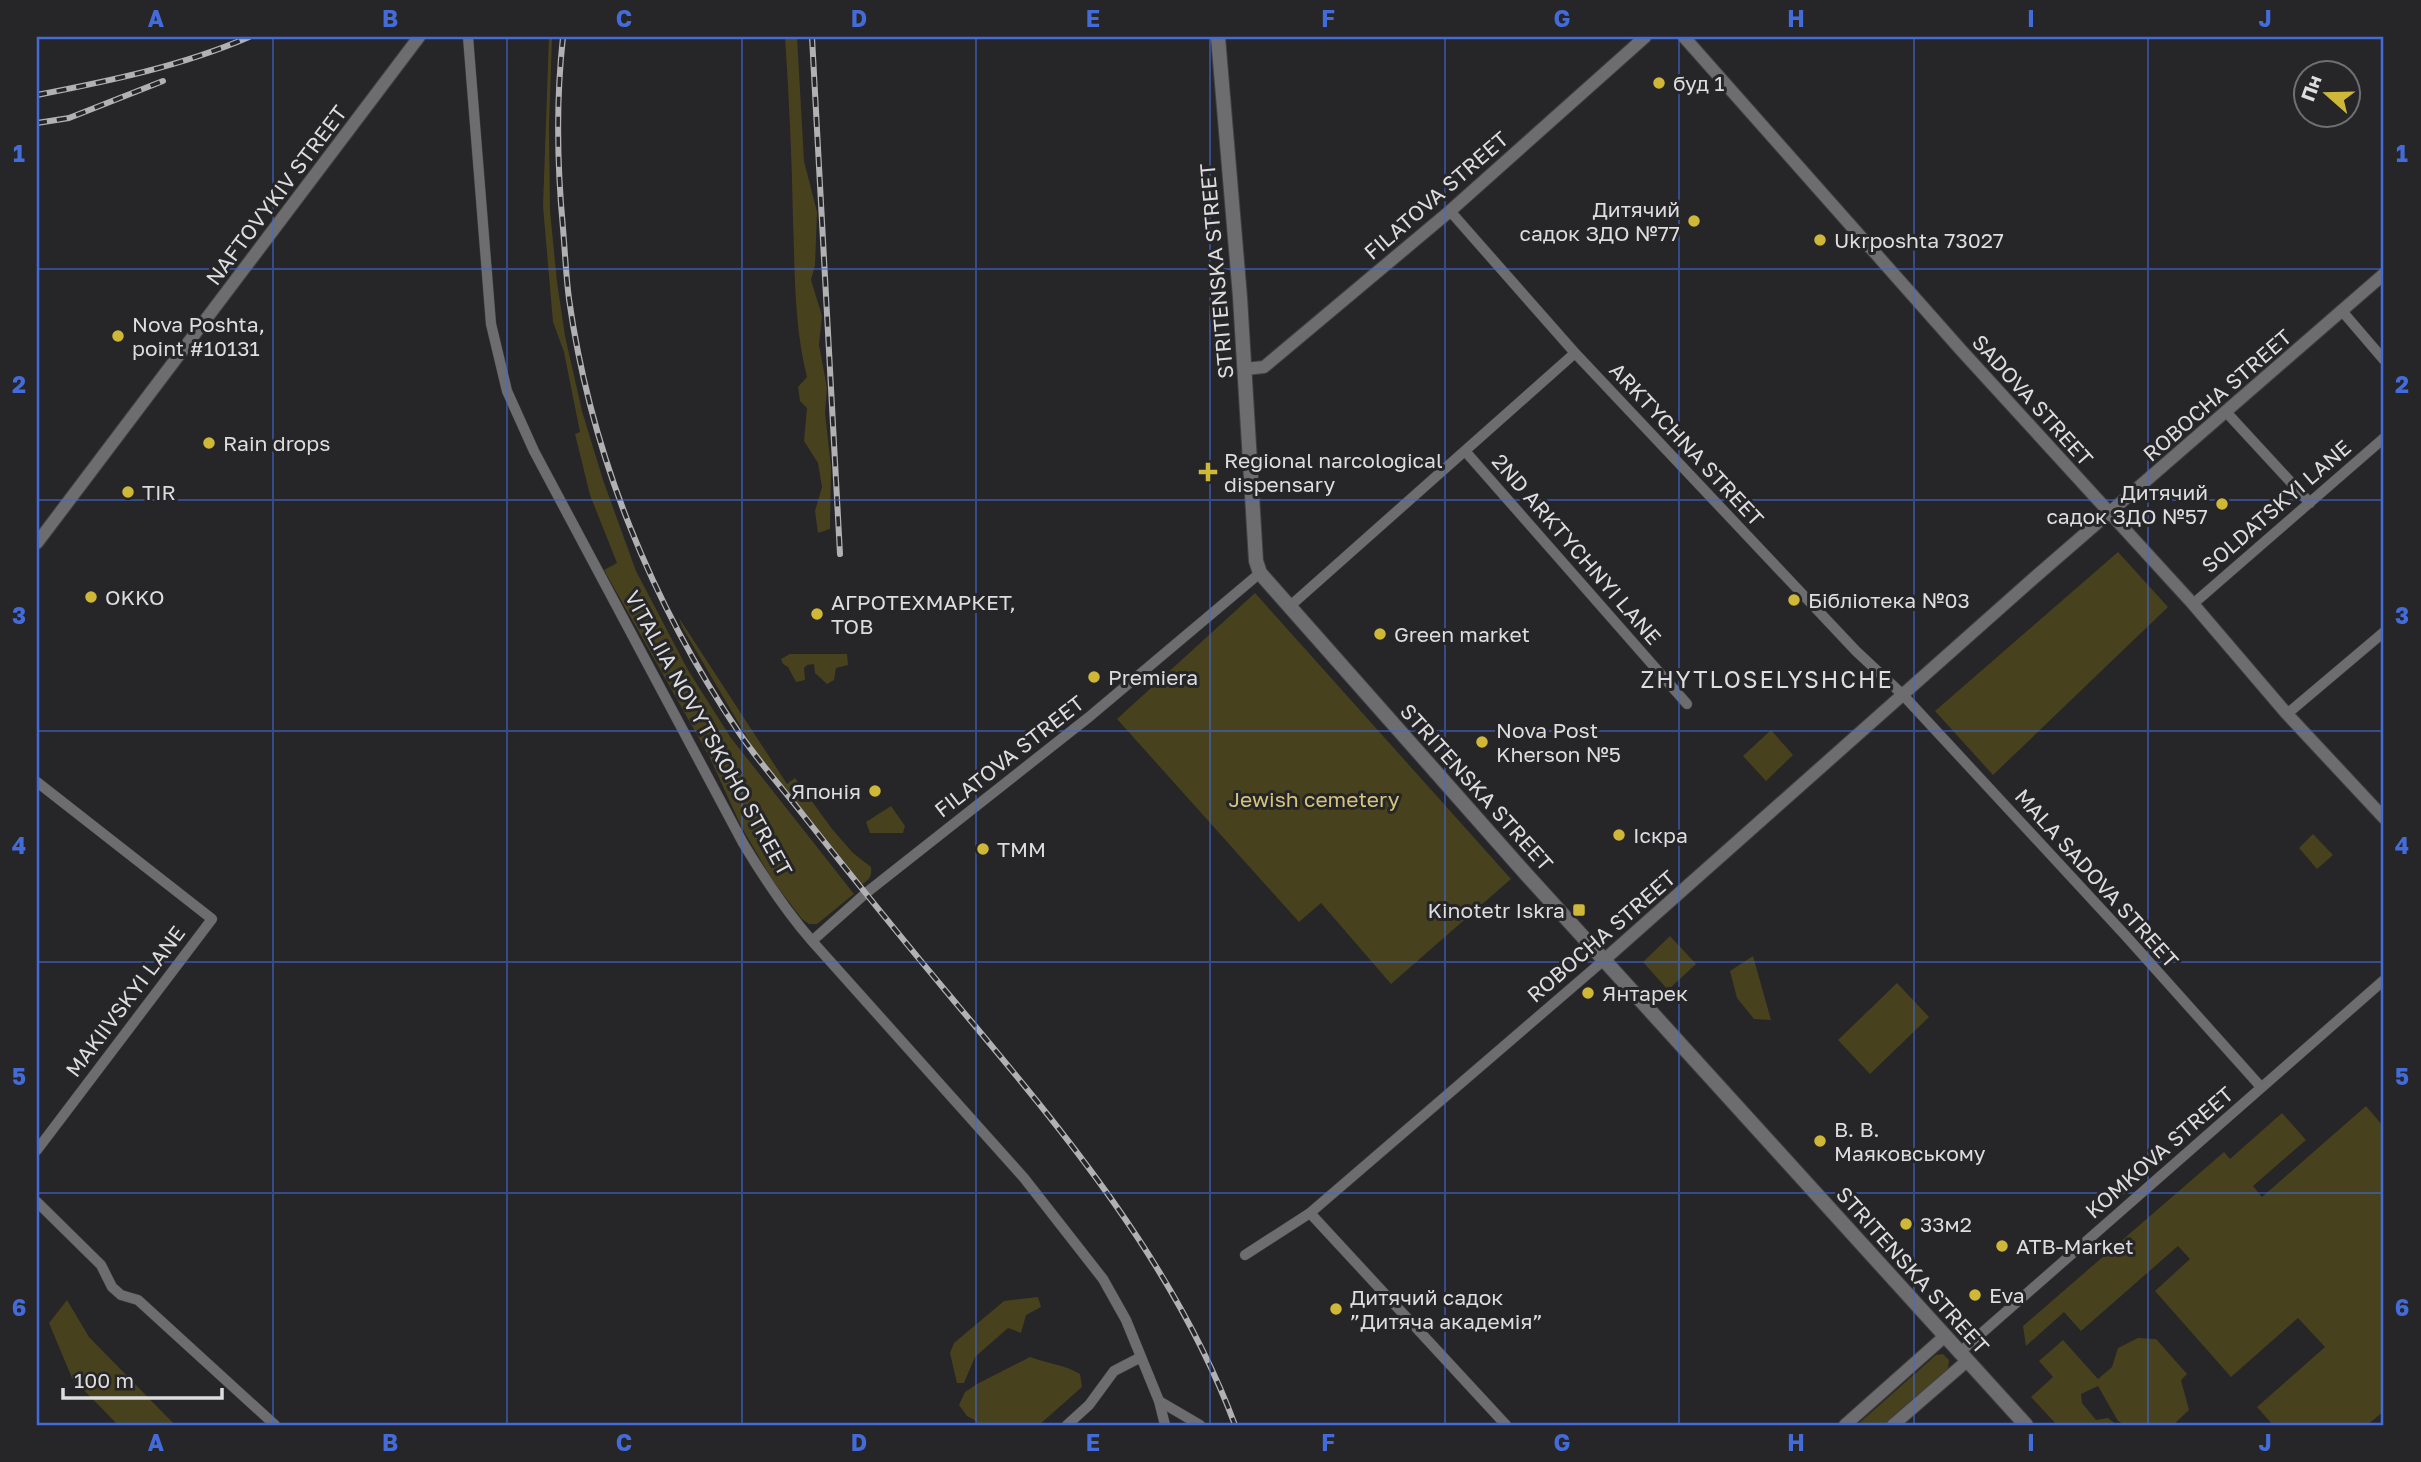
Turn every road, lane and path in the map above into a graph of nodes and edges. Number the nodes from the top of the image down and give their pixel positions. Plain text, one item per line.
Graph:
1 (419, 37) edge
2 (468, 37) edge
3 (1217, 37) edge
4 (1645, 37) edge
5 (1684, 37) edge
6 (1450, 211) junction
7 (2384, 274) edge
8 (2342, 311) junction
9 (1575, 353) junction
10 (2384, 360) edge
11 (1245, 369) junction
12 (2227, 413) junction
13 (2384, 438) edge
14 (1465, 451) junction
15 (2310, 503) junction
16 (2109, 512) junction
17 (37, 543) edge
18 (1260, 573) junction
19 (2193, 604) junction
20 (1290, 607) junction
21 (2384, 632) edge
22 (1903, 695) junction
23 (1687, 704) dead end
24 (2287, 714) junction
25 (37, 782) edge
26 (2384, 818) edge
27 (812, 941) junction
28 (1604, 960) junction
29 (2384, 980) edge
30 (2261, 1087) junction
31 (37, 1150) edge
32 (37, 1202) edge
33 (1310, 1213) junction
34 (1245, 1255) dead end
35 (1944, 1337) junction
36 (1141, 1357) junction
37 (1963, 1357) junction
38 (1159, 1401) junction
39 (275, 1425) edge
40 (1067, 1425) edge
41 (1165, 1425) edge
42 (1200, 1425) edge
43 (1506, 1425) edge
44 (1845, 1425) edge
45 (1893, 1425) edge
46 (2026, 1425) edge

1 - 17 street, NAFTOVYKIV STREET
2 - 27 street, VITALIIA NOVYTSKOHO STREET
3 - 11 main road, STRITENSKA STREET
4 - 6 street, FILATOVA STREET
5 - 16 street, SADOVA STREET
6 - 9 street, ARKTYCHNA STREET
6 - 11 street, FILATOVA STREET
7 - 8 street, ROBOCHA STREET
8 - 10 street
8 - 12 street, ROBOCHA STREET
9 - 14 street
9 - 22 street, ARKTYCHNA STREET
11 - 18 main road, STRITENSKA STREET
12 - 15 street
12 - 16 street, ROBOCHA STREET
13 - 15 street, SOLDATSKYI LANE
14 - 20 street
14 - 23 street, 2ND ARKTYCHNYI LANE
15 - 19 street, SOLDATSKYI LANE
16 - 19 street, SADOVA STREET
16 - 22 street, ROBOCHA STREET
18 - 20 main road, STRITENSKA STREET
18 - 27 street, FILATOVA STREET
19 - 24 street, SADOVA STREET
20 - 28 main road, STRITENSKA STREET
21 - 24 street
22 - 28 street, ROBOCHA STREET
22 - 30 street, MALA SADOVA STREET
24 - 26 street, SADOVA STREET
25 - 31 street, MAKIIVSKYI LANE
27 - 36 street, VITALIIA NOVYTSKOHO STREET
28 - 33 street, ROBOCHA STREET
28 - 35 main road, STRITENSKA STREET
29 - 30 street, KOMKOVA STREET
30 - 37 street, KOMKOVA STREET
32 - 39 street
33 - 34 street, ROBOCHA STREET
33 - 43 street
35 - 37 main road, STRITENSKA STREET
35 - 44 street
36 - 38 street, VITALIIA NOVYTSKOHO STREET
36 - 40 street
37 - 45 street, KOMKOVA STREET
37 - 46 main road, STRITENSKA STREET
38 - 41 street, VITALIIA NOVYTSKOHO STREET
38 - 42 street

